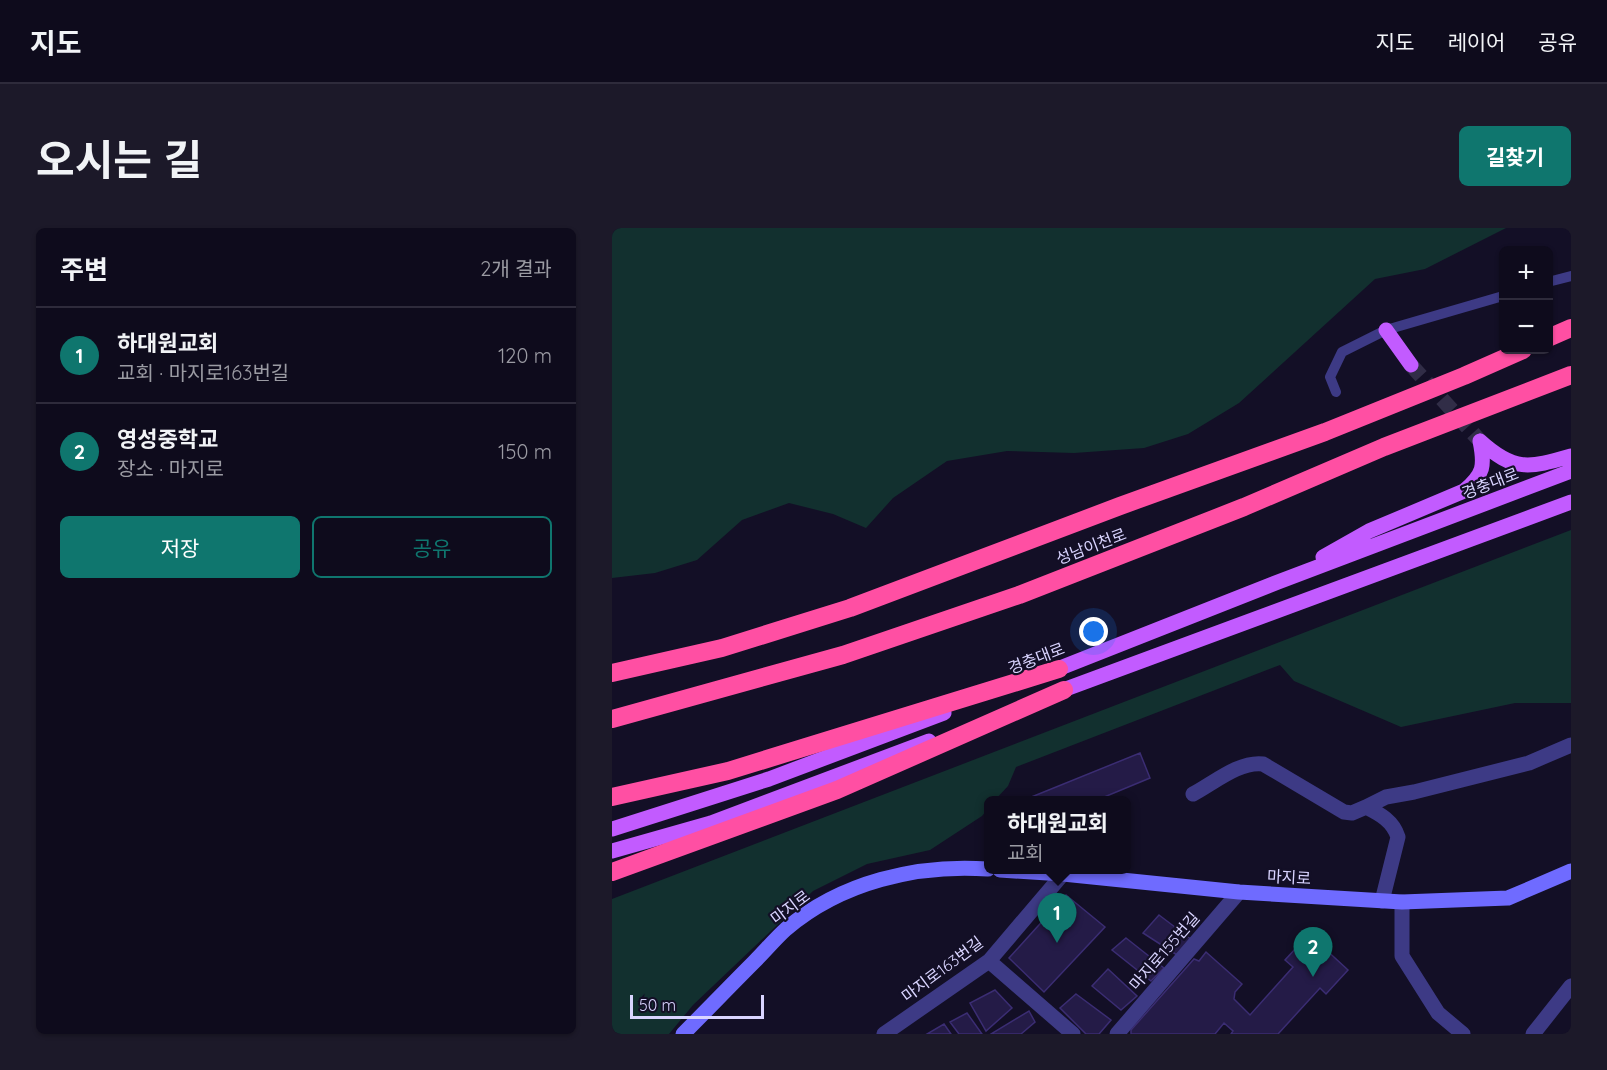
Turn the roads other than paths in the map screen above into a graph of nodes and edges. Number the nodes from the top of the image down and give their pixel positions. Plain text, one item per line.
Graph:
1 (1571, 276) edge
2 (1553, 281) edge
3 (1499, 297) edge
4 (1571, 328) edge
5 (1386, 330) junction
6 (1553, 336) edge
7 (1514, 354) edge
8 (1411, 365) tunnel mouth
9 (1571, 375) edge
10 (1336, 392) dead end
11 (1571, 456) edge
12 (1571, 471) edge
13 (1571, 502) edge
14 (1278, 582) junction
15 (1059, 669) junction
16 (612, 673) edge
17 (1064, 690) junction
18 (612, 719) edge
19 (1571, 745) edge
20 (1193, 794) dead end
21 (612, 797) edge
22 (1366, 807) junction
23 (612, 829) edge
24 (612, 851) edge
25 (984, 869) edge
26 (1571, 871) edge
27 (612, 872) edge
28 (1063, 874) joint
29 (1239, 892) junction
30 (1382, 900) junction
31 (1402, 902) junction
32 (989, 961) junction
33 (1571, 986) edge
34 (683, 1034) edge
35 (884, 1034) edge
36 (1073, 1034) edge
37 (1117, 1034) edge
38 (1463, 1034) edge
39 (1533, 1034) edge

1 - 2 lane
3 - 5 lane
4 - 6 highway
5 - 8 main road
5 - 10 lane
7 - 16 highway, 성남이천로
9 - 18 highway, 성남이천로
11 - 14 main road
12 - 14 main road, 경충대로
13 - 17 main road
14 - 15 main road, 경충대로
15 - 21 highway
15 - 23 main road, 경충대로
17 - 24 main road
17 - 27 highway
19 - 22 street
20 - 22 street
22 - 30 street
25 - 34 main road, 마지로
26 - 31 main road, 마지로
28 - 29 main road, 마지로
28 - 32 street, 마지로163번길
29 - 30 main road, 마지로
29 - 37 street, 마지로155번길
30 - 31 main road, 마지로
31 - 38 street
32 - 35 street, 마지로163번길
32 - 36 street
33 - 39 street

